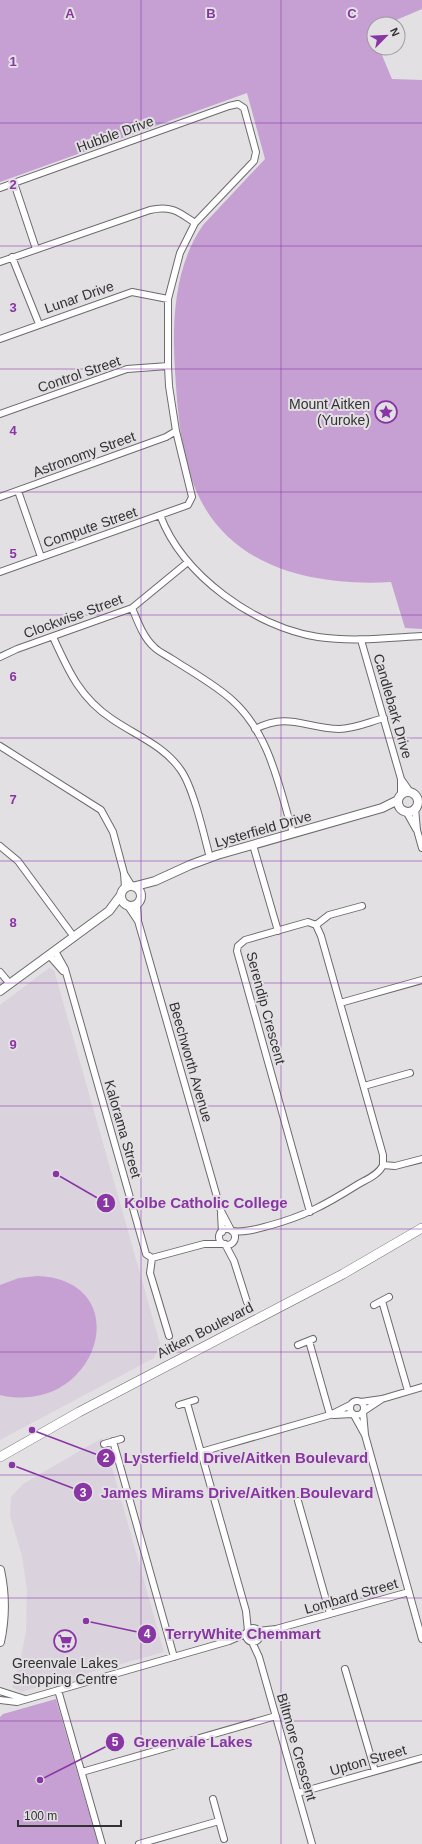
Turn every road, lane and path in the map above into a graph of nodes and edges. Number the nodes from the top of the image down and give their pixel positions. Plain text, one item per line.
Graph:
1 (14, 183) junction
2 (0, 188) edge
3 (195, 223) junction
4 (36, 249) junction
5 (12, 257) junction
6 (0, 262) edge
7 (168, 299) junction
8 (39, 324) junction
9 (0, 339) edge
10 (168, 366) junction
11 (0, 414) edge
12 (176, 431) junction
13 (18, 491) junction
14 (0, 497) edge
15 (160, 515) junction
16 (41, 556) junction
17 (188, 562) junction
18 (0, 572) edge
19 (132, 608) junction
20 (422, 636) edge
21 (53, 637) junction
22 (361, 640) junction
23 (0, 658) edge
24 (384, 718) junction
25 (255, 729) junction
26 (0, 746) edge
27 (409, 795) edge
28 (418, 804) edge
29 (382, 808) junction
30 (403, 810) junction
31 (417, 830) junction
32 (293, 833) junction
33 (253, 844) junction
34 (0, 846) edge
35 (422, 848) edge
36 (210, 858) junction
37 (155, 881) junction
38 (128, 888) junction
39 (142, 895) junction
40 (130, 905) junction
41 (362, 906) dead end
42 (109, 911) junction
43 (316, 925) junction
44 (278, 930) junction
45 (74, 937) junction
46 (52, 953) junction
47 (0, 972) edge
48 (422, 980) edge
49 (10, 984) junction
50 (0, 991) edge
51 (340, 1003) junction
52 (410, 1073) dead end
53 (364, 1086) junction
54 (422, 1160) edge
55 (383, 1166) junction
56 (221, 1211) junction
57 (310, 1212) junction
58 (422, 1228) edge
59 (253, 1230) junction
60 (232, 1231) junction
61 (222, 1232) junction
62 (234, 1241) junction
63 (204, 1244) junction
64 (224, 1244) junction
65 (152, 1258) junction
66 (234, 1261) junction
67 (390, 1297) dead end
68 (382, 1301) junction
69 (247, 1302) dead end
70 (374, 1304) dead end
71 (169, 1336) dead end
72 (298, 1346) dead end
73 (422, 1387) edge
74 (408, 1391) junction
75 (382, 1399) junction
76 (195, 1400) dead end
77 (361, 1402) junction
78 (187, 1403) junction
79 (179, 1405) dead end
80 (350, 1405) junction
81 (363, 1412) junction
82 (330, 1415) junction
83 (353, 1415) junction
84 (364, 1435) junction
85 (121, 1439) dead end
86 (113, 1442) junction
87 (104, 1444) dead end
88 (201, 1452) junction
89 (0, 1457) edge
90 (298, 1501) dead end
91 (0, 1570) edge
92 (409, 1592) junction
93 (246, 1611) junction
94 (330, 1614) junction
95 (248, 1632) junction
96 (255, 1636) junction
97 (422, 1638) edge
98 (229, 1641) junction
99 (0, 1642) edge
100 (174, 1657) junction
101 (346, 1669) dead end
102 (58, 1690) junction
103 (0, 1691) edge
104 (25, 1699) junction
105 (0, 1700) edge
106 (276, 1716) junction
107 (422, 1758) edge
108 (375, 1771) junction
109 (82, 1772) junction
110 (298, 1793) junction
111 (213, 1799) dead end
112 (219, 1821) junction
113 (224, 1838) dead end
114 (102, 1844) edge
115 (139, 1844) edge
116 (312, 1844) edge

1 - 2 street, Hubble Drive
1 - 3 street, Hubble Drive
1 - 4 street
3 - 4 street
3 - 7 street
4 - 5 street
5 - 6 street
5 - 8 street
7 - 8 street, Lunar Drive
7 - 10 street
8 - 9 street, Lunar Drive
10 - 11 street, Control Street
10 - 12 street
12 - 13 street, Astronomy Street
12 - 15 street, Compute Street
13 - 14 street, Astronomy Street
13 - 16 street
15 - 16 street, Compute Street
15 - 17 street
16 - 18 street, Compute Street
17 - 19 street, Clockwise Street
17 - 22 street
19 - 21 street, Clockwise Street
19 - 25 street
20 - 22 street
21 - 23 street, Clockwise Street
21 - 36 street
22 - 24 street, Candlebark Drive
24 - 25 street
24 - 27 street, Candlebark Drive
25 - 32 street
26 - 38 street
27 - 28 street
27 - 29 street, Lysterfield Drive
27 - 30 street
28 - 30 street, Lysterfield Drive
28 - 31 street
29 - 30 street, Lysterfield Drive
29 - 32 street, Lysterfield Drive
30 - 31 street
31 - 35 street
32 - 33 street, Lysterfield Drive
33 - 36 street, Lysterfield Drive
33 - 44 street
34 - 45 street
36 - 37 street, Lysterfield Drive
37 - 38 street, Lysterfield Drive
37 - 39 street, Lysterfield Drive
38 - 39 street
38 - 40 street
38 - 42 street
39 - 40 street
40 - 42 street
40 - 56 street, Beechworth Avenue
41 - 43 street
42 - 45 street
43 - 44 street, Serendip Crescent
43 - 51 street
44 - 57 street, Serendip Crescent
45 - 46 street
46 - 49 street
46 - 65 street, Kalorama Street
47 - 49 street
48 - 51 street
49 - 50 street
51 - 53 street
52 - 53 street
53 - 55 street
54 - 55 street
55 - 57 street
56 - 60 street, Beechworth Avenue
56 - 61 street, Beechworth Avenue
57 - 59 street
58 - 89 main road, Aitken Boulevard
59 - 60 street
59 - 62 street
60 - 61 street
60 - 62 street
61 - 63 street
61 - 64 street
62 - 64 street
62 - 66 street
63 - 64 street
63 - 65 street
64 - 66 street
65 - 71 street
66 - 69 street
67 - 68 street
68 - 70 street
68 - 74 street
72 - 82 street
73 - 74 street
74 - 75 street
75 - 77 street
75 - 81 street
76 - 78 street
77 - 80 street
77 - 81 street
78 - 79 street
78 - 88 street, Biltmore Crescent
80 - 82 street
80 - 83 street
81 - 83 street
81 - 84 street
82 - 83 street
82 - 88 street
83 - 84 street
84 - 92 street
85 - 86 street
86 - 87 street
86 - 100 street
88 - 93 street, Biltmore Crescent
90 - 94 street
91 - 99 street
92 - 94 street, Lombard Street
92 - 97 street
93 - 95 street, Biltmore Crescent
93 - 96 street, Biltmore Crescent
94 - 96 street, Lombard Street
95 - 96 street, Biltmore Crescent
95 - 96 street, Lombard Street
95 - 98 street, Lombard Street
96 - 98 street, Lombard Street
96 - 106 street, Biltmore Crescent
98 - 100 street, Lombard Street
100 - 102 street, Lombard Street
101 - 108 street
102 - 104 street, Lombard Street
102 - 109 street
103 - 104 street
104 - 105 street, Lombard Street
106 - 109 street
106 - 110 street, Biltmore Crescent
107 - 108 street, Upton Street
108 - 110 street, Upton Street
109 - 114 street
110 - 116 street, Biltmore Crescent
111 - 112 street
112 - 113 street
112 - 115 street

